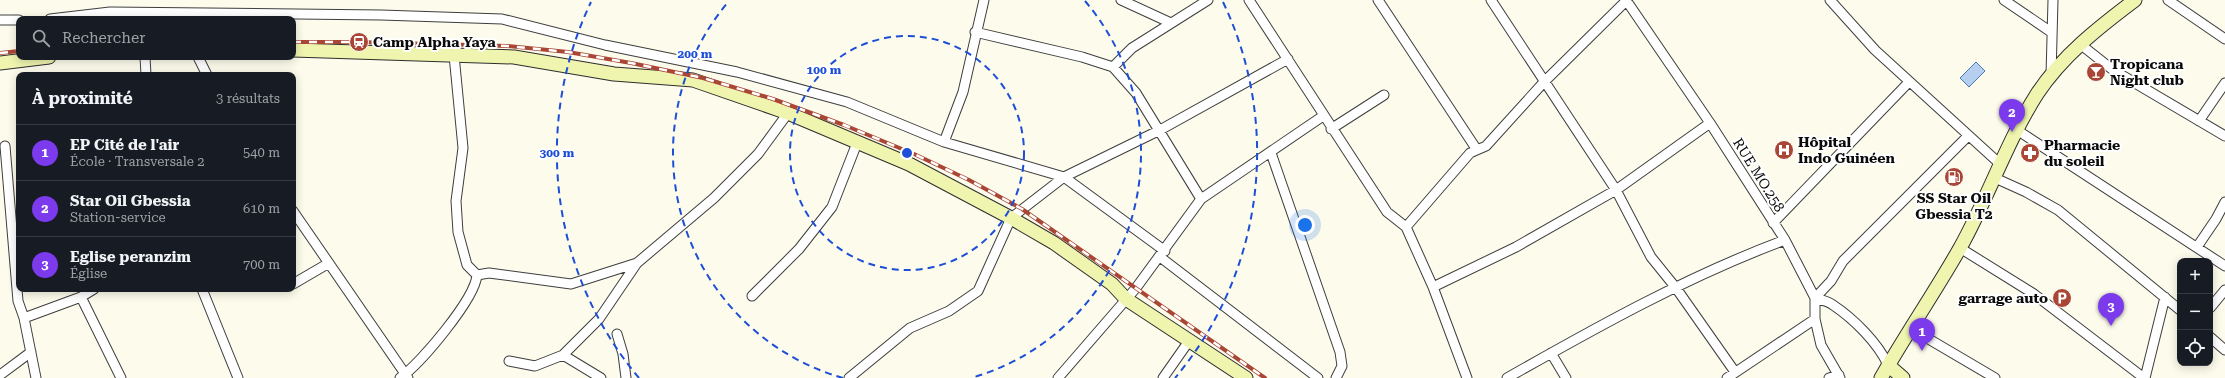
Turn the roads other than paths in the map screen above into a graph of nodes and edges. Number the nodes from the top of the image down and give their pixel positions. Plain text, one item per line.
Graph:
1 (984, 0) edge
2 (1121, 0) edge
3 (1208, 0) edge
4 (1249, 0) edge
5 (1378, 0) edge
6 (1491, 0) edge
7 (1626, 0) edge
8 (1830, 0) edge
9 (2004, 0) edge
10 (2053, 0) edge
11 (2135, 0) edge
12 (2168, 0) edge
13 (76, 16) edge
14 (0, 20) edge
15 (16, 20) edge
16 (1171, 23) junction
17 (975, 32) junction
18 (2051, 32) junction
19 (2225, 39) edge
20 (2080, 44) junction
21 (296, 50) edge
22 (454, 54) junction
23 (1288, 59) junction
24 (24, 60) edge
25 (145, 60) edge
26 (200, 60) edge
27 (0, 63) edge
28 (1113, 68) junction
29 (146, 72) edge
30 (206, 72) edge
31 (2051, 76) junction
32 (1544, 82) junction
33 (1909, 82) junction
34 (2225, 83) edge
35 (1384, 95) dead end
36 (788, 114) junction
37 (1323, 116) junction
38 (2199, 121) junction
39 (1710, 123) junction
40 (1332, 129) junction
41 (1160, 130) junction
42 (2017, 130) junction
43 (1968, 136) junction
44 (2225, 136) edge
45 (944, 142) junction
46 (857, 143) junction
47 (1477, 150) junction
48 (0, 151) edge
49 (1271, 153) junction
50 (2000, 164) junction
51 (1064, 177) junction
52 (1995, 178) junction
53 (1616, 190) junction
54 (1201, 199) junction
55 (2225, 202) edge
56 (296, 215) edge
57 (1012, 218) junction
58 (1773, 222) junction
59 (1406, 227) junction
60 (1785, 240) junction
61 (2197, 247) junction
62 (1960, 248) junction
63 (1162, 254) junction
64 (329, 263) junction
65 (637, 263) junction
66 (2225, 266) edge
67 (477, 275) junction
68 (16, 277) edge
69 (296, 282) edge
70 (1433, 287) junction
71 (1676, 288) junction
72 (2225, 290) edge
73 (17, 292) edge
74 (89, 292) edge
75 (203, 292) edge
76 (752, 296) dead end
77 (81, 297) junction
78 (2165, 297) junction
79 (1815, 298) junction
80 (1126, 299) junction
81 (2213, 304) edge
82 (2177, 307) edge
83 (24, 318) junction
84 (1815, 319) junction
85 (1910, 328) junction
86 (617, 334) dead end
87 (2213, 340) edge
88 (1189, 341) junction
89 (2225, 350) edge
90 (31, 352) junction
91 (1551, 353) junction
92 (562, 355) junction
93 (509, 361) dead end
94 (1888, 365) junction
95 (1735, 372) junction
96 (0, 375) edge
97 (405, 377) edge
98 (1840, 377) edge
99 (36, 378) edge
100 (121, 378) edge
101 (238, 378) edge
102 (601, 378) edge
103 (626, 378) edge
104 (849, 378) edge
105 (1058, 378) edge
106 (1163, 378) edge
107 (1246, 378) edge
108 (1318, 378) edge
109 (1336, 378) edge
110 (1467, 378) edge
111 (1507, 378) edge
112 (1566, 378) edge
113 (1727, 378) edge
114 (1829, 378) edge
115 (1881, 378) edge
116 (1903, 378) edge
117 (1995, 378) edge
118 (2145, 378) edge

1 - 17 street
2 - 16 street
3 - 16 street
4 - 23 street
5 - 47 street
6 - 32 street
7 - 32 street
7 - 39 street, RUE MO.258
8 - 33 street
9 - 18 street
10 - 18 street
11 - 20 street
12 - 19 street
13 - 45 street
14 - 15 street
16 - 28 street
17 - 28 street
17 - 45 street
18 - 31 street
20 - 31 street
20 - 38 street
21 - 22 street
22 - 36 street
22 - 67 street
23 - 37 street
23 - 41 street
24 - 27 street
25 - 29 street
26 - 30 street
28 - 41 street
31 - 42 street
32 - 47 street
32 - 53 street
33 - 43 street
33 - 58 street
34 - 38 street
35 - 40 street
36 - 46 street
36 - 65 street
37 - 40 street
37 - 49 street
38 - 44 street
39 - 53 street
39 - 58 street, RUE MO.258
40 - 59 street
41 - 51 street
41 - 54 street
42 - 50 street
42 - 61 street
43 - 50 street
43 - 79 street
45 - 51 street
46 - 57 street
46 - 76 street
47 - 59 street
48 - 68 street
49 - 54 street
49 - 109 street
50 - 52 street
51 - 57 street
51 - 63 street
52 - 62 street
52 - 78 street
53 - 70 street
53 - 71 street
54 - 63 street
55 - 61 street
56 - 64 street
57 - 80 street
57 - 104 street
58 - 60 street, RUE MO.258
59 - 70 street
60 - 71 street
60 - 79 street, RUE MO.258
61 - 66 street
62 - 85 street
62 - 118 street
63 - 80 street
63 - 108 street
64 - 69 street
64 - 97 street
65 - 67 street
65 - 92 street
67 - 97 street
70 - 110 street
71 - 91 street
71 - 95 street
72 - 81 street
73 - 83 street
74 - 77 street
75 - 101 street
77 - 83 street
77 - 100 street
78 - 82 street
78 - 118 street
79 - 84 street, RUE MO.258
79 - 94 street
80 - 88 street
80 - 105 street
83 - 90 street
84 - 95 street
84 - 98 street, RUE MO.258
85 - 94 street
85 - 117 street
86 - 103 street
87 - 89 street
88 - 106 street
88 - 107 street
90 - 96 street
90 - 99 street
91 - 111 street
91 - 112 street
92 - 93 street
92 - 102 street
94 - 115 street
94 - 116 street
95 - 113 street
98 - 114 street

